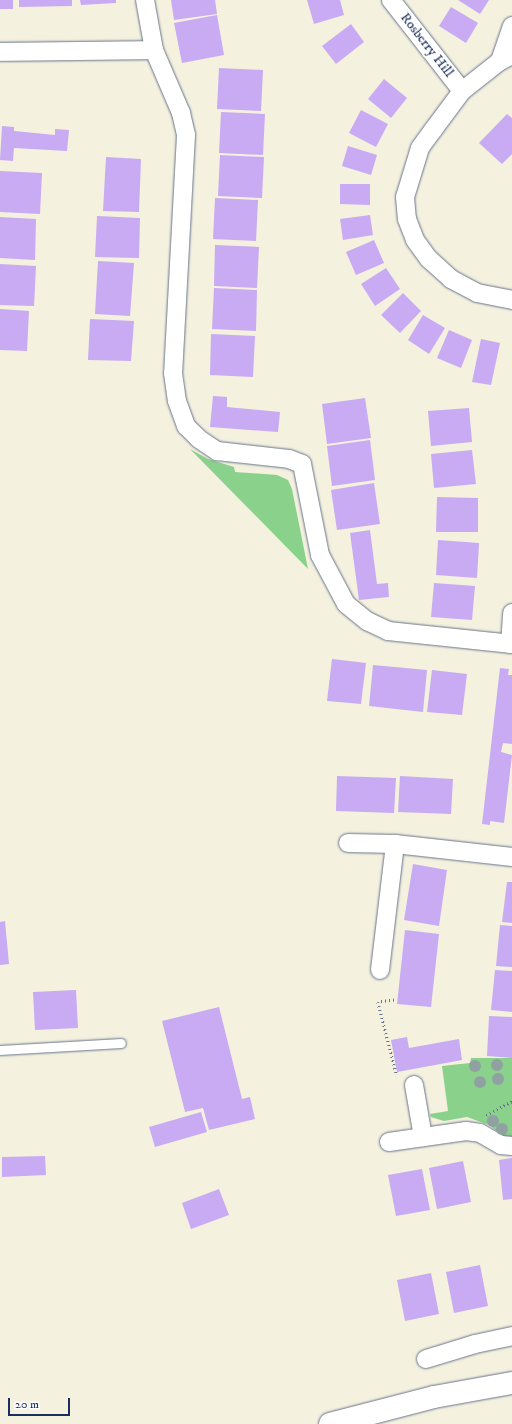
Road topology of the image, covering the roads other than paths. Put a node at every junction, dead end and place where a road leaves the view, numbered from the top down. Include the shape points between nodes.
1 (145, 0) edge
2 (391, 0) edge
3 (512, 26) edge
4 (154, 50) junction
5 (0, 52) edge
6 (506, 58) edge
7 (462, 91) junction
8 (512, 300) edge
9 (512, 613) edge
10 (511, 644) edge
11 (348, 843) dead end
12 (395, 844) junction
13 (512, 857) edge
14 (380, 970) dead end
15 (121, 1043) dead end
16 (0, 1050) edge
17 (407, 1083) road end
18 (423, 1137) junction
19 (389, 1142) dead end
20 (512, 1146) edge
21 (512, 1336) edge
22 (426, 1359) dead end
23 (512, 1383) edge
24 (330, 1424) edge

1 - 4 street
2 - 7 street, Rosberry Hill
3 - 6 street, Rosberry Hill
4 - 5 street
4 - 10 street via 181,113 186,135 173,373 177,401 186,426 217,451 289,459 302,464 320,555 346,604 367,621 388,631
6 - 7 street, Rosberry Hill
7 - 8 street, Rosberry Hill via 420,148 405,197 407,219 415,240 429,259 451,279 477,293
9 - 10 street
11 - 12 street
12 - 13 street
12 - 14 street
15 - 16 lane
17 - 18 street
18 - 19 street
18 - 20 street via 474,1131 501,1145
21 - 22 street
23 - 24 main road via 434,1397

